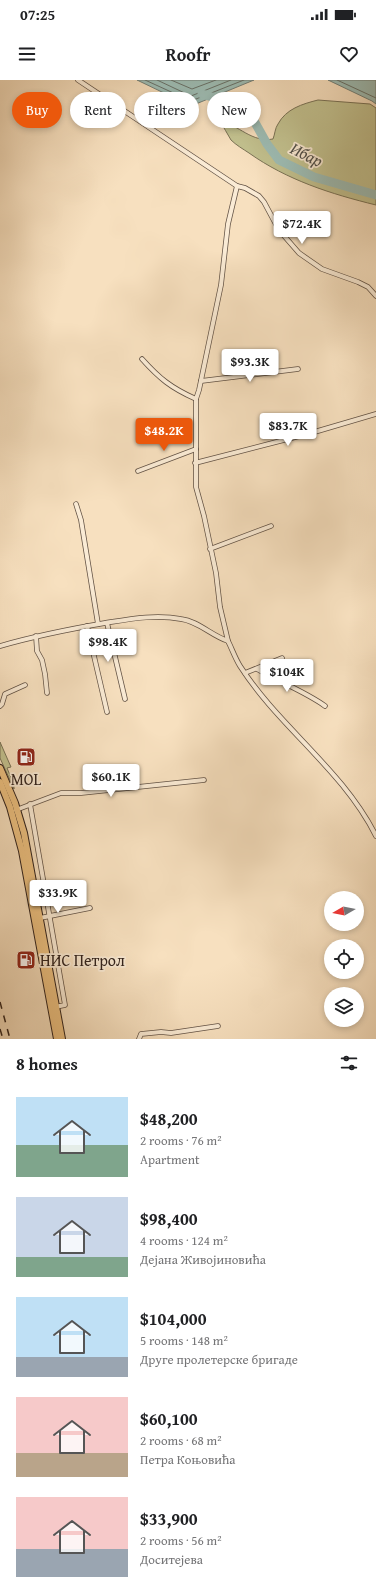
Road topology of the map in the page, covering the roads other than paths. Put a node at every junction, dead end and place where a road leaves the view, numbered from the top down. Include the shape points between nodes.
1 (78, 80) edge
2 (237, 186) junction
3 (376, 296) edge
4 (142, 359) dead end
5 (298, 369) dead end
6 (201, 381) junction
7 (196, 399) junction
8 (376, 414) edge
9 (196, 449) junction
10 (195, 463) junction
11 (138, 471) dead end
12 (76, 504) dead end
13 (271, 526) dead end
14 (210, 549) junction
15 (107, 623) junction
16 (98, 624) junction
17 (87, 626) junction
18 (36, 636) junction
19 (228, 641) junction
20 (0, 646) edge
21 (282, 658) dead end
22 (257, 668) junction
23 (245, 673) junction
24 (25, 685) dead end
25 (47, 693) dead end
26 (125, 699) dead end
27 (0, 706) edge
28 (325, 706) dead end
29 (107, 712) dead end
30 (0, 768) edge
31 (204, 780) dead end
32 (0, 782) edge
33 (30, 804) junction
34 (14, 810) junction
35 (376, 836) edge
36 (90, 908) dead end
37 (50, 916) junction
38 (40, 918) junction
39 (54, 1007) junction
40 (218, 1026) dead end
41 (57, 1039) edge
42 (62, 1039) edge
43 (139, 1039) edge

1 - 2 street
2 - 3 street via 259,196 279,230 299,253 322,269 368,287
2 - 6 street via 228,224 221,286
4 - 7 street via 171,387
5 - 6 street
6 - 7 street
7 - 9 street
8 - 10 street
9 - 10 street
9 - 11 street
10 - 14 street via 196,487
12 - 16 street via 81,520
13 - 14 street
14 - 19 street
15 - 16 street
15 - 19 street via 159,617 183,619
15 - 26 street
16 - 17 street
17 - 18 street
17 - 29 street
18 - 20 street
18 - 25 street
19 - 23 street
21 - 22 street
22 - 23 street
22 - 28 street
23 - 35 street via 289,729 348,792
24 - 27 street via 5,694
30 - 34 main road
31 - 33 street via 81,793 63,792
32 - 34 main road
33 - 34 street
33 - 37 street
34 - 38 main road via 26,845
34 - 39 main road
36 - 37 street
37 - 38 street
37 - 39 street via 65,1005
38 - 39 main road
39 - 41 main road
39 - 42 main road
40 - 43 street via 171,1033 141,1034

